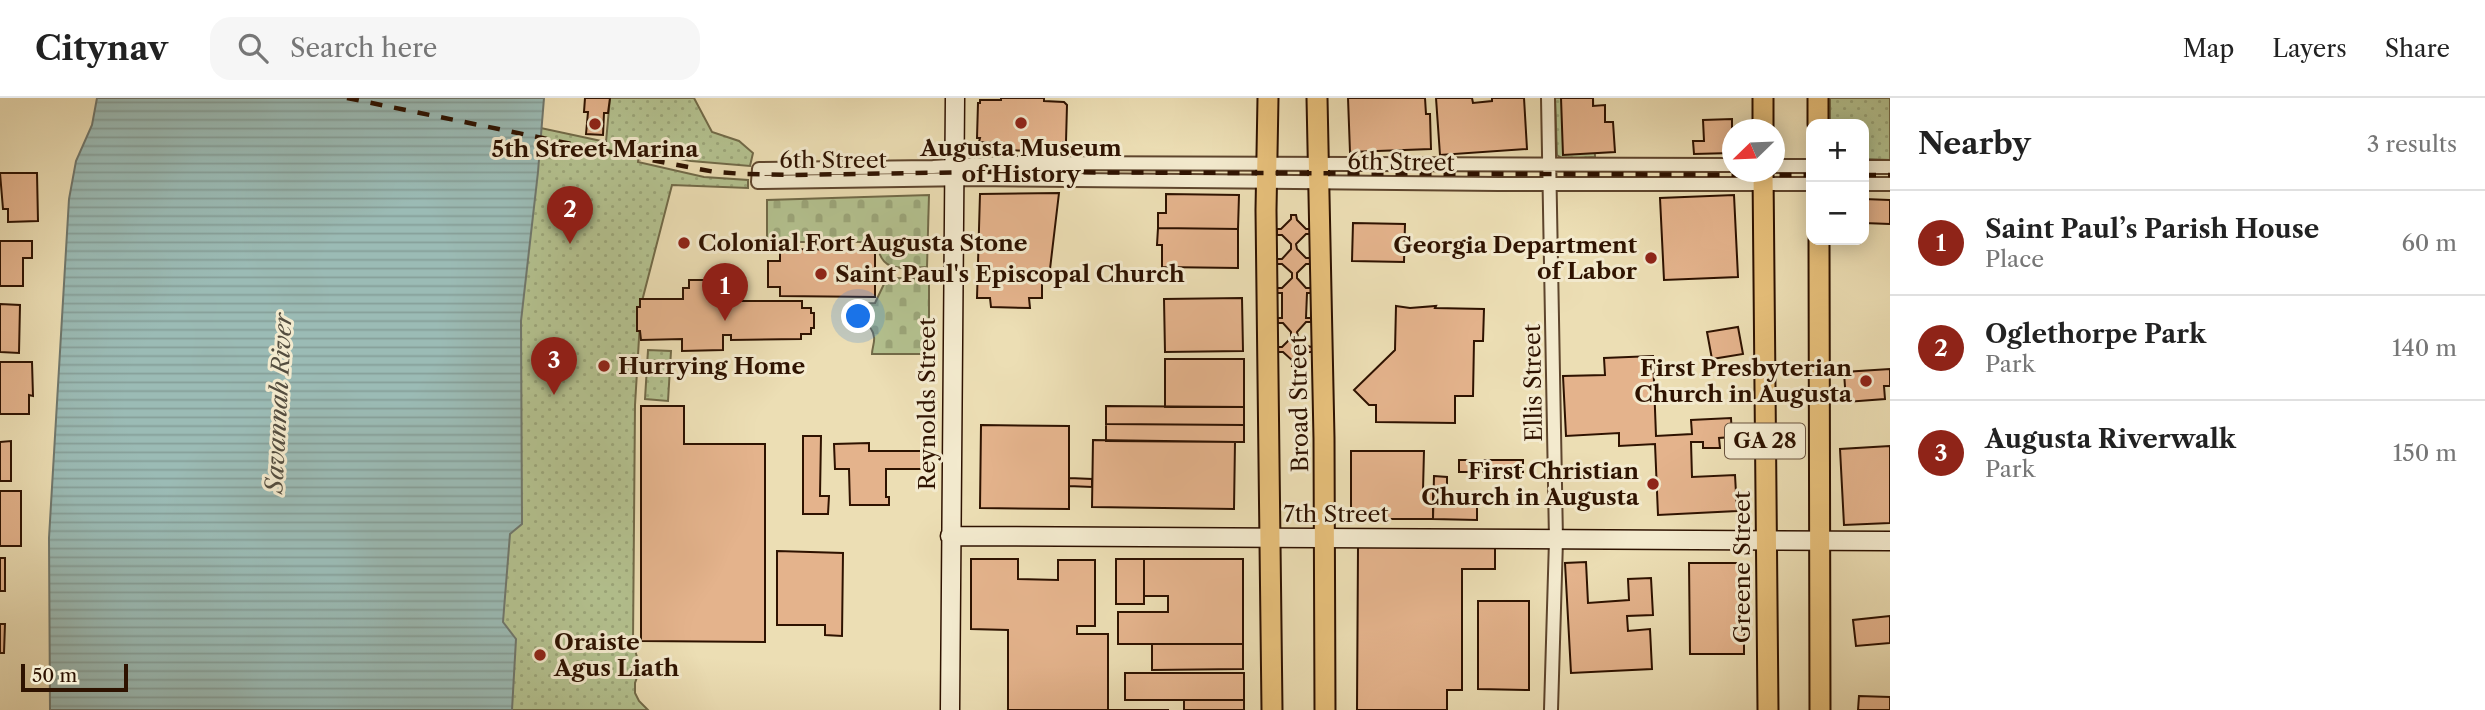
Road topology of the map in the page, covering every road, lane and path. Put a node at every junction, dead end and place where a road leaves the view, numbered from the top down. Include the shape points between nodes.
1 (954, 98) edge
2 (1268, 98) edge
3 (1317, 98) edge
4 (1548, 98) edge
5 (1763, 98) edge
6 (1818, 98) edge
7 (1763, 119) edge
8 (1818, 119) edge
9 (1722, 165) edge
10 (1551, 166) junction
11 (1785, 166) edge
12 (1806, 166) edge
13 (1869, 167) edge
14 (1890, 167) edge
15 (953, 173) junction
16 (1267, 173) junction
17 (1319, 173) junction
18 (759, 175) dead end
19 (1722, 179) edge
20 (1785, 181) edge
21 (1764, 182) edge
22 (1806, 183) edge
23 (1551, 184) junction
24 (1869, 184) edge
25 (1890, 184) edge
26 (1819, 245) edge
27 (950, 536) junction
28 (1270, 538) junction
29 (1324, 538) junction
30 (1556, 540) junction
31 (1766, 541) junction
32 (1819, 541) junction
33 (1890, 541) edge
34 (950, 710) edge
35 (1272, 710) edge
36 (1325, 710) edge
37 (1551, 710) edge
38 (1768, 710) edge
39 (1820, 710) edge

1 - 15 main road, Reynolds Street
2 - 16 main road, Broad Street
3 - 17 main road, Broad Street
4 - 10 street, Ellis Street
5 - 7 main road
6 - 8 main road
9 - 10 street, 6th Street
10 - 17 street, 6th Street
10 - 23 street, Ellis Street
11 - 12 street
13 - 14 street
15 - 16 street, 6th Street via 1000,163
15 - 18 street, 6th Street
15 - 27 main road, Reynolds Street
16 - 17 street, 6th Street
16 - 28 main road, Broad Street
17 - 23 street, 6th Street
17 - 29 main road, Broad Street
19 - 23 street, 6th Street
20 - 22 street, 6th Street
21 - 31 main road, Greene Street / GA 28
23 - 30 street, Ellis Street
24 - 25 street
26 - 32 main road, GA 28
27 - 28 main road, 7th Street
27 - 34 main road, Reynolds Street
28 - 29 main road, 7th Street
28 - 35 main road, Broad Street
29 - 30 main road, 7th Street
29 - 36 main road, Broad Street
30 - 31 main road, 7th Street
30 - 37 street, Ellis Street
31 - 32 main road, 7th Street
31 - 38 main road, Greene Street / GA 28
32 - 33 main road, 7th Street
32 - 39 main road, GA 28

